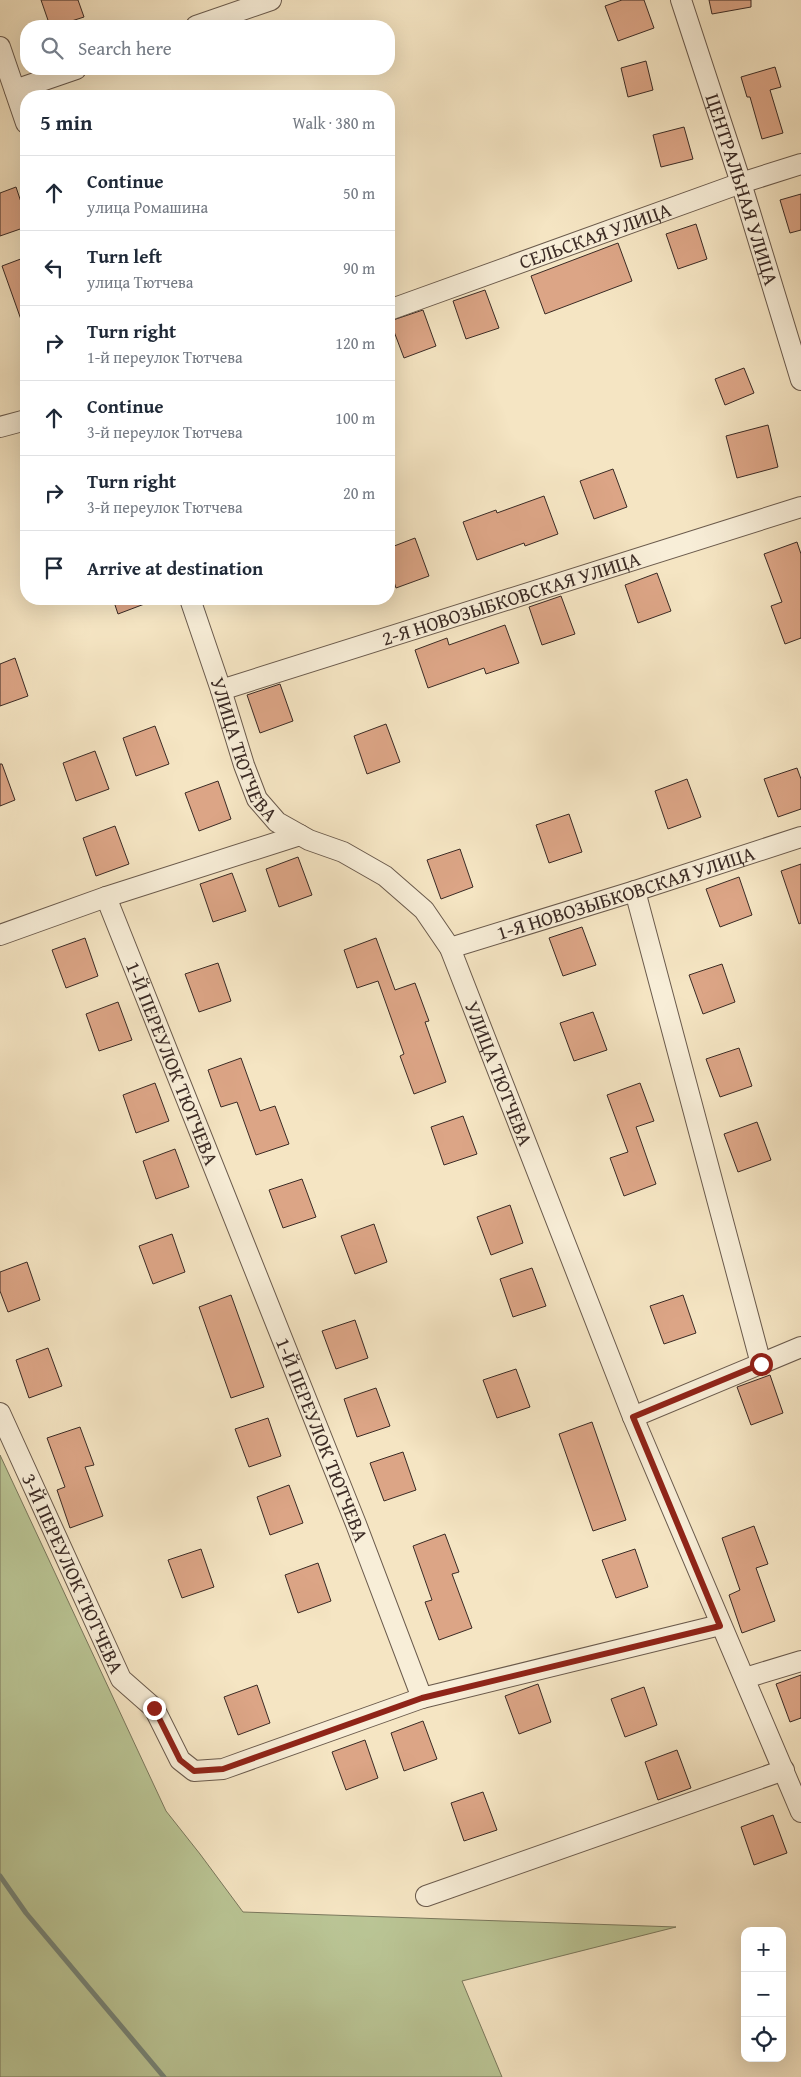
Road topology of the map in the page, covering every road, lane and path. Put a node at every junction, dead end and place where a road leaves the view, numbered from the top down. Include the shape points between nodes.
1 (271, 0) edge
2 (681, 0) edge
3 (213, 20) edge
4 (0, 47) edge
5 (47, 75) edge
6 (9, 83) edge
7 (20, 109) edge
8 (801, 164) edge
9 (740, 183) junction
10 (395, 308) edge
11 (801, 380) edge
12 (20, 422) edge
13 (0, 427) edge
14 (801, 507) edge
15 (192, 605) edge
16 (221, 690) junction
17 (300, 835) junction
18 (801, 837) edge
19 (635, 891) junction
20 (106, 897) junction
21 (0, 935) edge
22 (450, 948) junction
23 (801, 1347) edge
24 (761, 1364) junction
25 (0, 1413) edge
26 (633, 1417) junction
27 (720, 1626) junction
28 (801, 1661) edge
29 (745, 1678) junction
30 (422, 1698) junction
31 (784, 1770) junction
32 (801, 1812) edge
33 (426, 1896) dead end

1 - 3 street
2 - 9 street, ЦЕНТРАЛЬНАЯ УЛИЦА
4 - 6 street
5 - 6 street
6 - 7 street
8 - 9 street, СЕЛЬСКАЯ УЛИЦА
9 - 10 street, СЕЛЬСКАЯ УЛИЦА
9 - 11 street, ЦЕНТРАЛЬНАЯ УЛИЦА
12 - 13 street
14 - 16 street, 2-Я НОВОЗЫБКОВСКАЯ УЛИЦА
15 - 16 street, УЛИЦА ТЮТЧЕВА
16 - 17 street, УЛИЦА ТЮТЧЕВА via 257,798 277,822
17 - 20 street
17 - 22 street, УЛИЦА ТЮТЧЕВА via 343,852 385,876 424,910
18 - 19 street, 1-Я НОВОЗЫБКОВСКАЯ УЛИЦА
19 - 22 street, 1-Я НОВОЗЫБКОВСКАЯ УЛИЦА
19 - 24 street
20 - 21 street
20 - 30 street, 1-Й ПЕРЕУЛОК ТЮТЧЕВА
22 - 26 street, УЛИЦА ТЮТЧЕВА
23 - 24 street
24 - 26 street
25 - 30 street, 3-Й ПЕРЕУЛОК ТЮТЧЕВА via 121,1679 154,1708 180,1760 194,1771 223,1769
26 - 27 street, УЛИЦА ТЮТЧЕВА
27 - 29 street, УЛИЦА ТЮТЧЕВА
27 - 30 street
28 - 29 street
29 - 31 street, УЛИЦА ТЮТЧЕВА
31 - 32 street, УЛИЦА ТЮТЧЕВА
31 - 33 street

